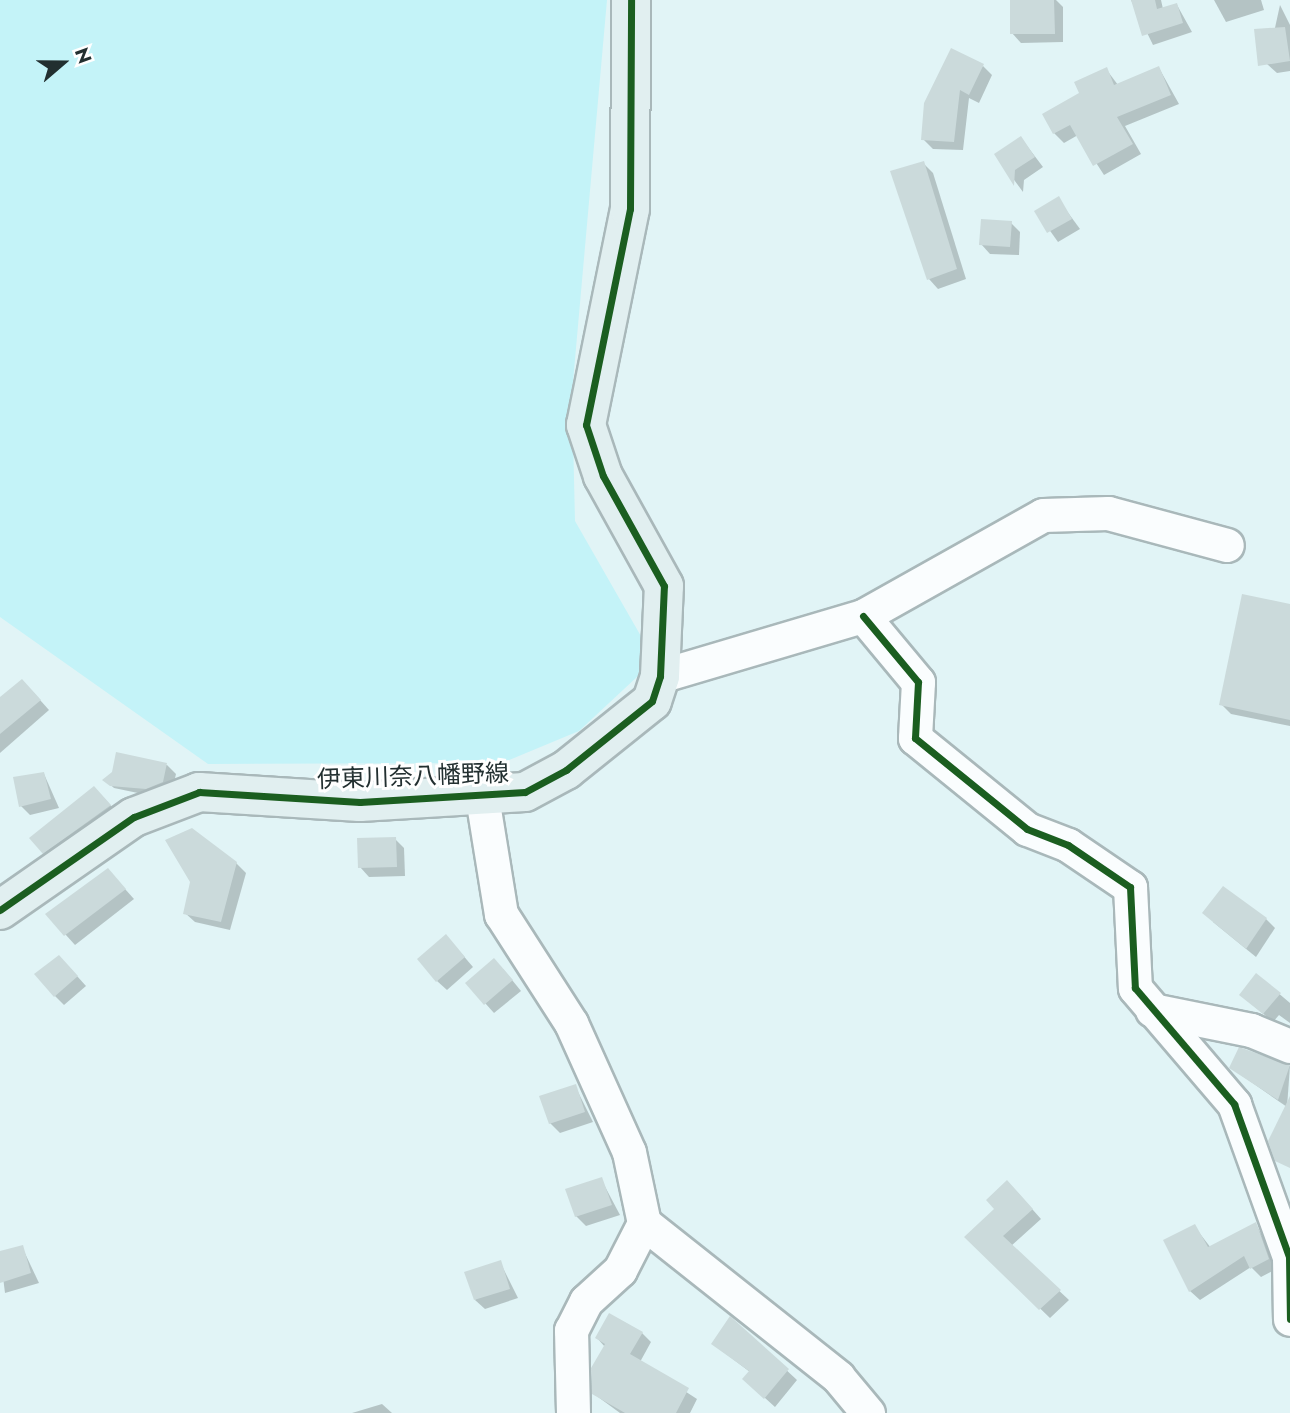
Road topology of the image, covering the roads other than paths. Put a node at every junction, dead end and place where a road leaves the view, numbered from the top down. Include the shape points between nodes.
1 (631, 0) edge
2 (1227, 545) dead end
3 (863, 616) junction
4 (660, 676) junction
5 (481, 797) junction
6 (0, 911) edge
7 (1152, 1010) junction
8 (1290, 1046) edge
9 (644, 1223) junction
10 (1290, 1319) edge
11 (573, 1413) edge
12 (868, 1413) edge

1 - 4 main road, 伊東川奈八幡野線 via 630,209 586,425 603,476 664,586
2 - 3 street via 1108,513 1043,515
3 - 4 street
3 - 7 street via 918,682 915,738 1027,829 1068,845 1130,887 1135,989
4 - 5 main road, 伊東川奈八幡野線 via 652,701 566,770 525,792
5 - 6 main road, 伊東川奈八幡野線 via 360,802 199,792 134,817
5 - 9 street via 501,914 571,1023 629,1152
7 - 8 street via 1251,1030
7 - 10 street via 1234,1104 1289,1257
9 - 11 street via 620,1270 586,1301 571,1330
9 - 12 street via 838,1377

